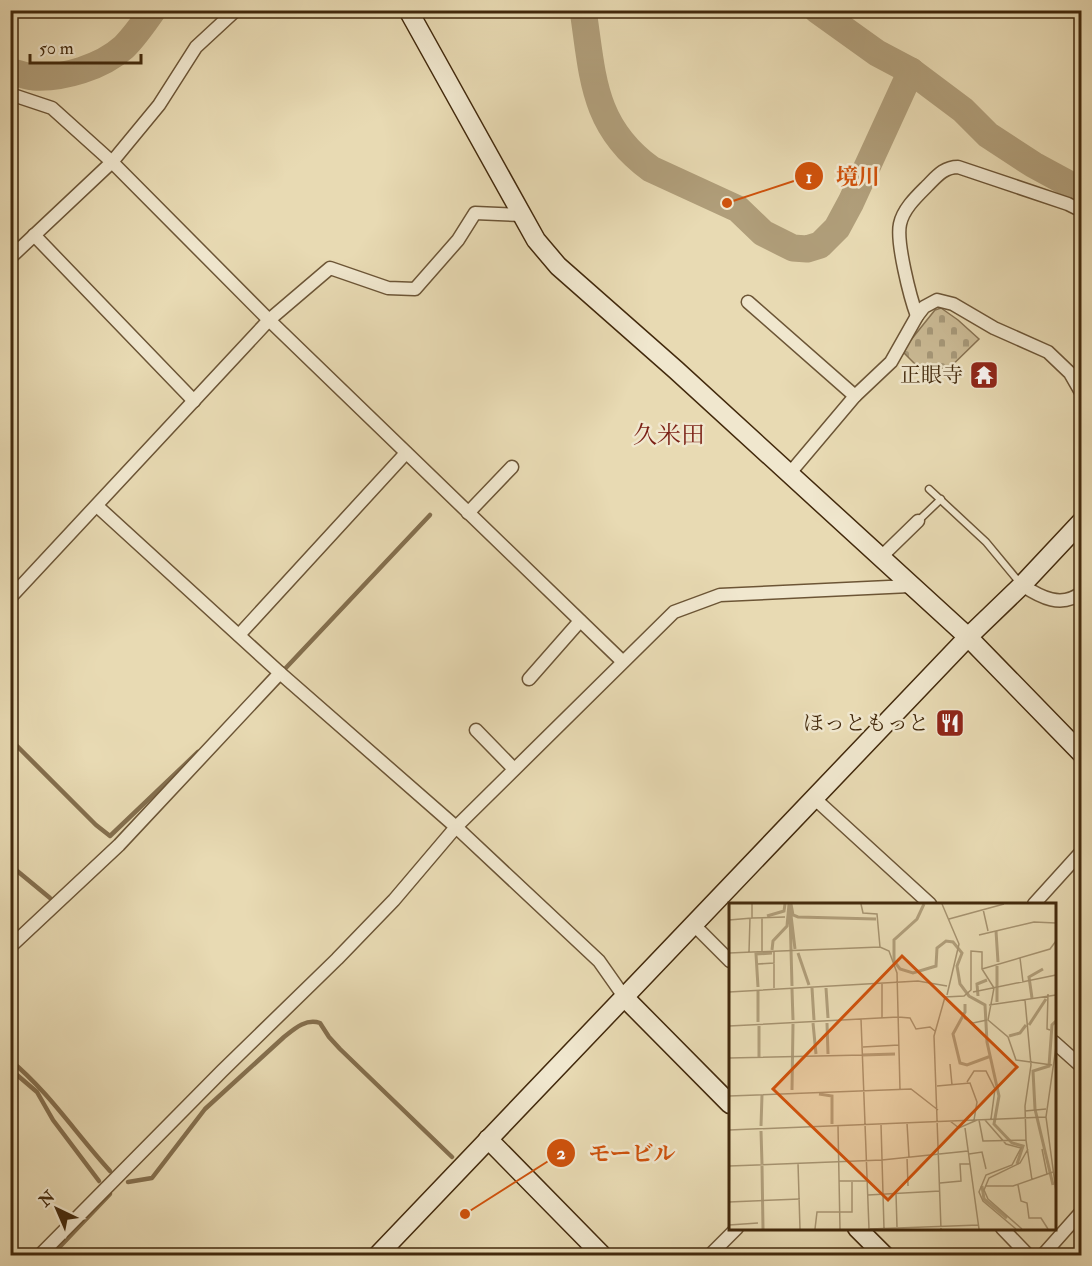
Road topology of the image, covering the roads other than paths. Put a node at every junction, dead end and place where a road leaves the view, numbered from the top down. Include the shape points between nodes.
1 (236, 10) edge
2 (408, 10) edge
3 (10, 94) edge
4 (112, 162) junction
5 (1082, 211) edge
6 (522, 215) junction
7 (34, 235) junction
8 (10, 258) edge
9 (748, 302) dead end
10 (917, 316) junction
11 (269, 320) junction
12 (1082, 394) edge
13 (855, 396) junction
14 (194, 401) junction
15 (406, 453) junction
16 (512, 467) dead end
17 (790, 473) junction
18 (929, 489) dead end
19 (940, 499) junction
20 (97, 506) junction
21 (468, 513) junction
22 (918, 521) joint
23 (1082, 521) edge
24 (880, 558) junction
25 (1022, 585) junction
26 (910, 586) junction
27 (1082, 592) edge
28 (10, 598) edge
29 (580, 621) junction
30 (239, 635) junction
31 (968, 637) junction
32 (622, 661) junction
33 (280, 673) junction
34 (529, 679) dead end
35 (476, 730) dead end
36 (1082, 754) edge
37 (514, 769) junction
38 (814, 798) junction
39 (456, 827) junction
40 (1082, 851) edge
41 (929, 903) edge
42 (1035, 903) edge
43 (693, 924) junction
44 (10, 947) edge
45 (729, 960) edge
46 (625, 998) junction
47 (1056, 1044) edge
48 (1082, 1067) edge
49 (729, 1103) edge
50 (488, 1139) junction
51 (1082, 1211) edge
52 (735, 1230) edge
53 (859, 1230) edge
54 (1004, 1230) edge
55 (39, 1256) edge
56 (377, 1256) edge
57 (603, 1256) edge
58 (709, 1256) edge
59 (885, 1256) edge
60 (1029, 1256) edge
61 (1042, 1256) edge

1 - 4 street via 196,47 159,105
2 - 6 street
3 - 4 street via 52,108
4 - 7 street
4 - 11 street
5 - 10 street via 958,166 939,173 907,209 900,224
6 - 11 street via 475,213 458,240 415,289 388,288 330,268
6 - 17 street via 558,266
7 - 8 street
7 - 14 street
9 - 13 street
10 - 12 street via 937,300 952,304 1048,352 1070,374
10 - 13 street via 891,362
11 - 14 street
11 - 15 street
13 - 17 street
14 - 20 street
15 - 21 street
15 - 30 street
16 - 21 street
17 - 24 street
18 - 19 lane
19 - 22 lane
19 - 25 lane via 986,542
20 - 28 street
20 - 30 street
21 - 29 street
22 - 24 street
23 - 25 street
24 - 26 street
25 - 27 street via 1038,596 1060,601
25 - 31 street
26 - 31 street
26 - 32 street via 720,595 674,612
29 - 32 street
29 - 34 street
30 - 33 street
31 - 36 street
31 - 38 street
32 - 37 street
33 - 39 street
33 - 44 street via 119,845
35 - 37 street
37 - 39 street
38 - 41 street
38 - 43 street
39 - 46 street via 598,961
39 - 55 street via 337,959
40 - 42 street
43 - 45 street
43 - 46 street
46 - 49 street
46 - 50 street
47 - 48 street
50 - 56 street
50 - 57 street
51 - 61 street
52 - 58 street
53 - 59 street
54 - 60 street

